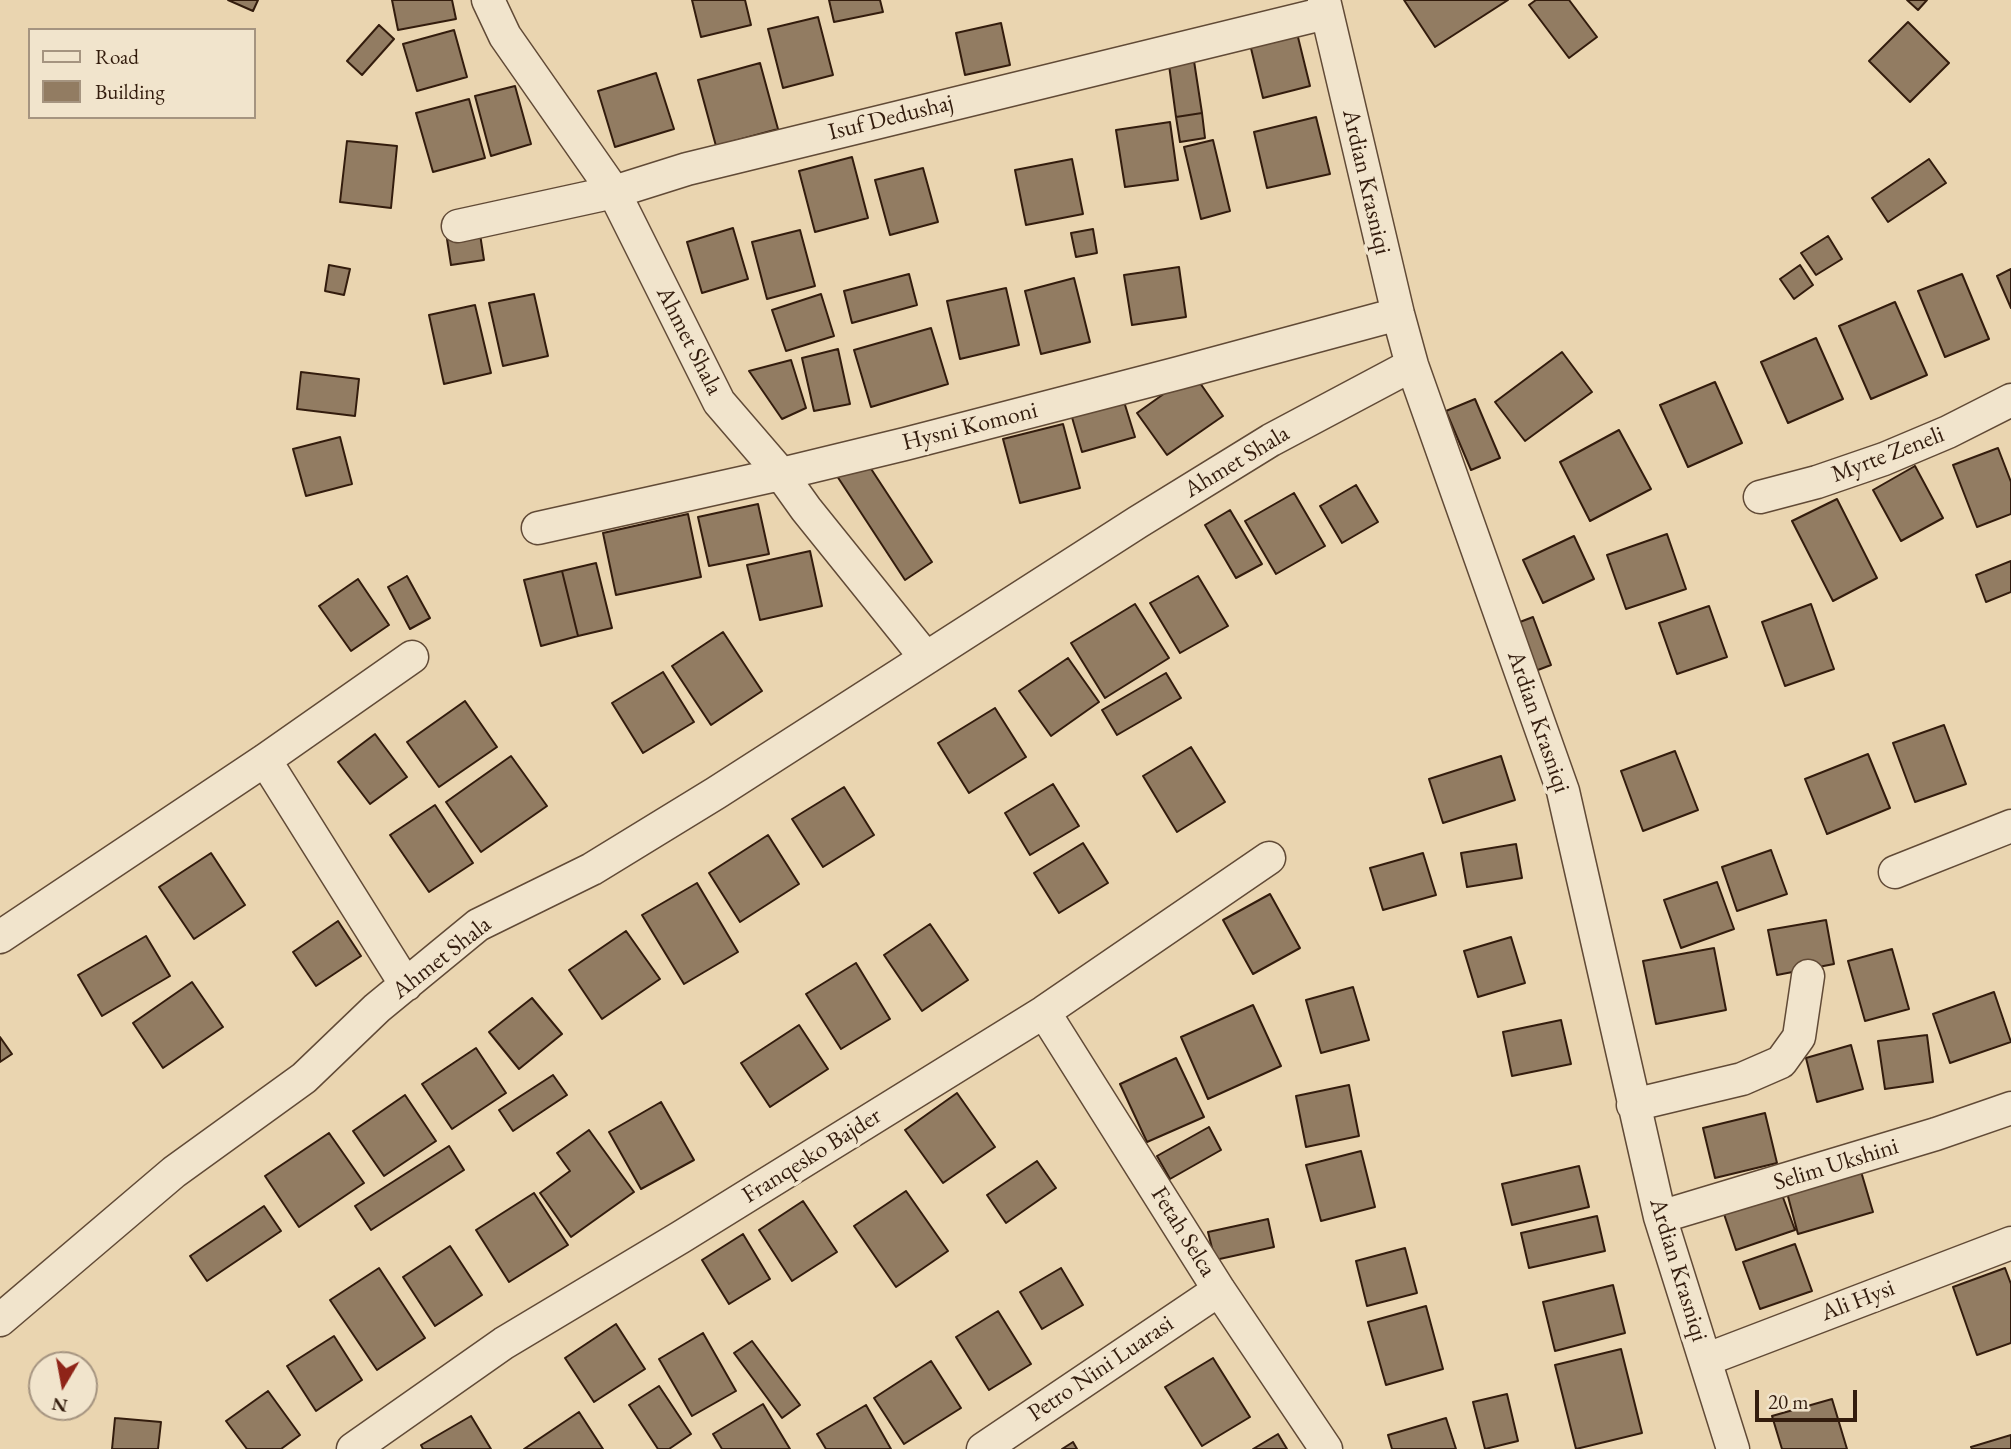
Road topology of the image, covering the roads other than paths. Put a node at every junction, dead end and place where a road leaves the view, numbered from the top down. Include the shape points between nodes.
1 (488, 0) edge
2 (1325, 7) edge
3 (614, 192) junction
4 (458, 226) dead end
5 (1398, 314) junction
6 (1412, 365) junction
7 (2011, 400) edge
8 (781, 474) junction
9 (1760, 497) dead end
10 (538, 528) dead end
11 (412, 657) dead end
12 (926, 658) junction
13 (265, 760) junction
14 (2011, 825) edge
15 (1269, 858) dead end
16 (1895, 872) dead end
17 (0, 937) edge
18 (1808, 976) dead end
19 (406, 985) junction
20 (1044, 1012) junction
21 (1633, 1105) junction
22 (2011, 1108) edge
23 (1660, 1217) junction
24 (2011, 1243) edge
25 (1219, 1290) junction
26 (0, 1320) edge
27 (1705, 1360) junction
28 (1727, 1448) edge
29 (353, 1449) edge
30 (983, 1449) edge
31 (1326, 1449) edge

1 - 3 street, Ahmet Shala via 505,36
2 - 3 street, Isuf Dedushaj via 687,169
2 - 5 street, Ardian Krasniqi
3 - 4 street, Isuf Dedushaj
3 - 8 street, Ahmet Shala via 719,402
5 - 6 street, Ardian Krasniqi
5 - 8 street, Hysni Komoni
6 - 12 street, Ahmet Shala via 1271,440
6 - 21 street, Ardian Krasniqi via 1563,791
7 - 9 street, Myrte Zeneli via 1884,459
8 - 10 street, Hysni Komoni
8 - 12 street, Ahmet Shala
11 - 13 street
12 - 19 street, Ahmet Shala via 592,869 478,925
13 - 17 street
13 - 19 street
14 - 16 street
15 - 20 street, Franqesko Bajder
18 - 21 street via 1799,1037 1781,1062 1742,1079
19 - 26 street, Ahmet Shala via 304,1077 174,1172
20 - 25 street, Fetah Selca
20 - 29 street, Franqesko Bajder via 504,1343
21 - 23 street, Ardian Krasniqi
22 - 23 street, Selim Ukshini
23 - 27 street, Ardian Krasniqi
24 - 27 street, Ali Hysi
25 - 30 street, Petro Nini Luarasi
25 - 31 street, Fetah Selca
27 - 28 street, Ardian Krasniqi

